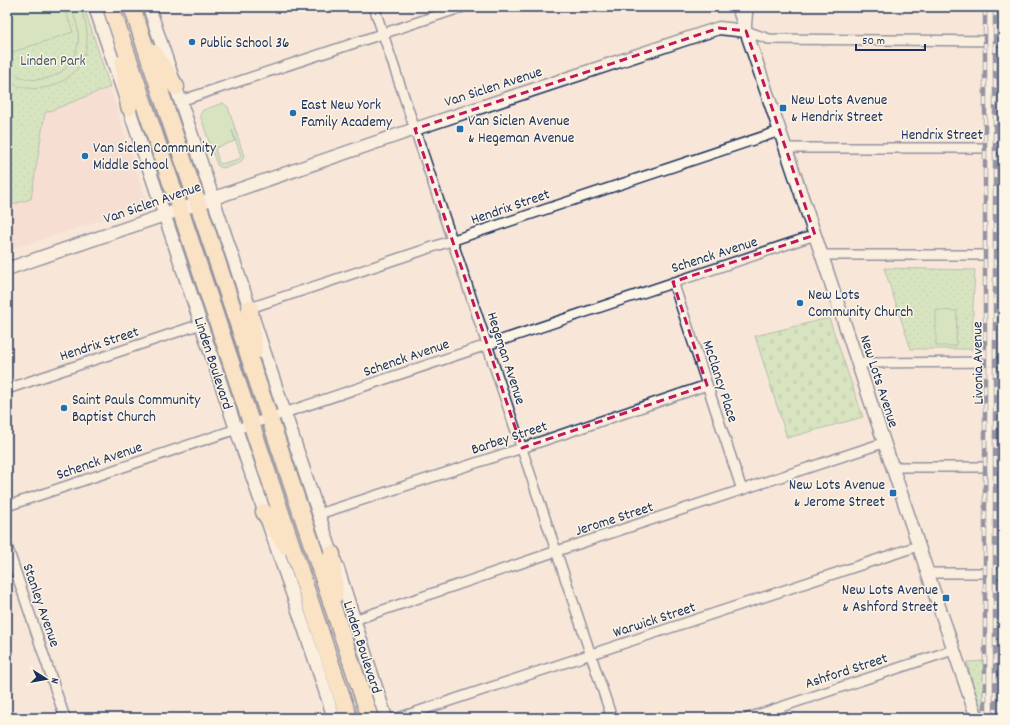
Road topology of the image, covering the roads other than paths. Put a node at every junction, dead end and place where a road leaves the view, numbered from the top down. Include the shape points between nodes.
1 (95, 7) edge
2 (111, 7) edge
3 (132, 7) edge
4 (149, 7) edge
5 (374, 7) edge
6 (462, 7) edge
7 (738, 7) edge
8 (748, 7) edge
9 (990, 7) edge
10 (118, 26) junction
11 (139, 28) junction
12 (746, 31) junction
13 (383, 33) junction
14 (990, 40) junction
15 (1003, 40) edge
16 (178, 94) junction
17 (129, 107) junction
18 (415, 129) junction
19 (780, 131) junction
20 (786, 148) junction
21 (989, 148) junction
22 (1003, 148) edge
23 (205, 201) junction
24 (180, 209) junction
25 (164, 215) junction
26 (815, 234) junction
27 (453, 240) junction
28 (822, 255) junction
29 (989, 255) junction
30 (1003, 255) edge
31 (7, 269) edge
32 (674, 282) junction
33 (250, 308) junction
34 (201, 324) junction
35 (488, 344) junction
36 (991, 362) junction
37 (1003, 362) edge
38 (857, 363) junction
39 (258, 383) junction
40 (707, 385) junction
41 (7, 389) edge
42 (285, 413) junction
43 (269, 418) junction
44 (251, 424) junction
45 (236, 429) junction
46 (883, 443) junction
47 (522, 448) junction
48 (892, 467) junction
49 (992, 467) junction
50 (1003, 467) edge
51 (742, 490) junction
52 (7, 506) edge
53 (264, 512) junction
54 (319, 514) junction
55 (7, 546) edge
56 (918, 546) junction
57 (557, 551) junction
58 (332, 554) junction
59 (299, 567) junction
60 (927, 573) junction
61 (991, 573) junction
62 (1003, 573) edge
63 (336, 619) junction
64 (354, 620) junction
65 (953, 650) junction
66 (591, 655) junction
67 (990, 670) junction
68 (1003, 670) edge
69 (335, 676) junction
70 (370, 717) edge
71 (65, 718) edge
72 (334, 718) edge
73 (340, 718) edge
74 (349, 718) edge
75 (386, 718) edge
76 (398, 718) edge
77 (612, 718) edge
78 (748, 718) edge
79 (977, 718) edge
80 (990, 718) edge

1 - 17 street, Linden Boulevard
2 - 10 highway, Linden Boulevard
3 - 11 highway, Linden Boulevard
4 - 16 street, Linden Boulevard
5 - 13 street, Hegeman Avenue
6 - 13 street
7 - 12 street, New Lots Avenue
8 - 12 street
9 - 14 street, Livonia Avenue
10 - 17 highway
10 - 24 highway, Linden Boulevard
11 - 16 highway
11 - 23 highway, Linden Boulevard
12 - 14 street, Van Siclen Avenue via 769,39
12 - 18 street, Van Siclen Avenue via 719,28
12 - 19 street, New Lots Avenue
13 - 16 street
13 - 18 street, Hegeman Avenue
14 - 15 street, Van Siclen Avenue
14 - 21 street, Livonia Avenue
16 - 23 street, Linden Boulevard
17 - 25 street, Linden Boulevard
18 - 23 street, Van Siclen Avenue
18 - 27 street, Hegeman Avenue
19 - 20 street, New Lots Avenue
19 - 27 street, Hendrix Street
20 - 21 street, Hendrix Street
20 - 26 street, New Lots Avenue
21 - 22 street, Hendrix Street
21 - 29 street, Livonia Avenue
23 - 24 street, Van Siclen Avenue
23 - 33 street, Linden Boulevard
23 - 39 highway, Linden Boulevard
24 - 25 street, Van Siclen Avenue
24 - 44 highway, Linden Boulevard
25 - 31 street, Van Siclen Avenue
25 - 34 street, Linden Boulevard
26 - 28 street, New Lots Avenue
26 - 32 street, Schenck Avenue
27 - 33 street, Hendrix Street
27 - 35 street, Hegeman Avenue
28 - 29 street
28 - 38 street, New Lots Avenue
29 - 30 street
29 - 36 street, Livonia Avenue
32 - 35 street, Schenck Avenue
32 - 40 street, McClancy Place
33 - 39 highway
33 - 42 street, Linden Boulevard
34 - 41 street, Hendrix Street
34 - 45 street, Linden Boulevard
35 - 42 street, Schenck Avenue
35 - 47 street, Hegeman Avenue
36 - 37 street
36 - 38 street
36 - 49 street, Livonia Avenue
38 - 46 street, New Lots Avenue
39 - 43 highway, Linden Boulevard
40 - 47 street, Barbey Street
40 - 51 street, McClancy Place
42 - 43 street, Schenck Avenue
42 - 54 street, Linden Boulevard
43 - 44 street, Schenck Avenue
43 - 63 highway, Linden Boulevard
44 - 45 street, Schenck Avenue
44 - 59 highway, Linden Boulevard
45 - 52 street, Schenck Avenue
45 - 53 street, Linden Boulevard
46 - 48 street, New Lots Avenue
46 - 51 street, Jerome Street
47 - 54 street, Barbey Street
47 - 57 street, Hegeman Avenue
48 - 49 street
48 - 56 street, New Lots Avenue
49 - 50 street
49 - 61 street, Livonia Avenue
51 - 57 street, Jerome Street
53 - 59 highway
53 - 72 street, Linden Boulevard
54 - 58 street, Linden Boulevard
55 - 71 street, Stanley Avenue
56 - 60 street, New Lots Avenue
56 - 66 street, Warwick Street
57 - 64 street, Jerome Street
57 - 66 street, Hegeman Avenue
58 - 63 highway
58 - 64 street, Linden Boulevard
59 - 69 highway, Linden Boulevard
60 - 61 street
60 - 65 street, New Lots Avenue
61 - 62 street
61 - 67 street, Livonia Avenue
63 - 70 highway, Linden Boulevard
64 - 75 street, Linden Boulevard
65 - 78 street, Ashford Street
65 - 79 street, New Lots Avenue
66 - 76 street, Warwick Street
66 - 77 street, Hegeman Avenue
67 - 68 street
67 - 80 street, Livonia Avenue
69 - 73 highway
69 - 74 highway, Linden Boulevard

